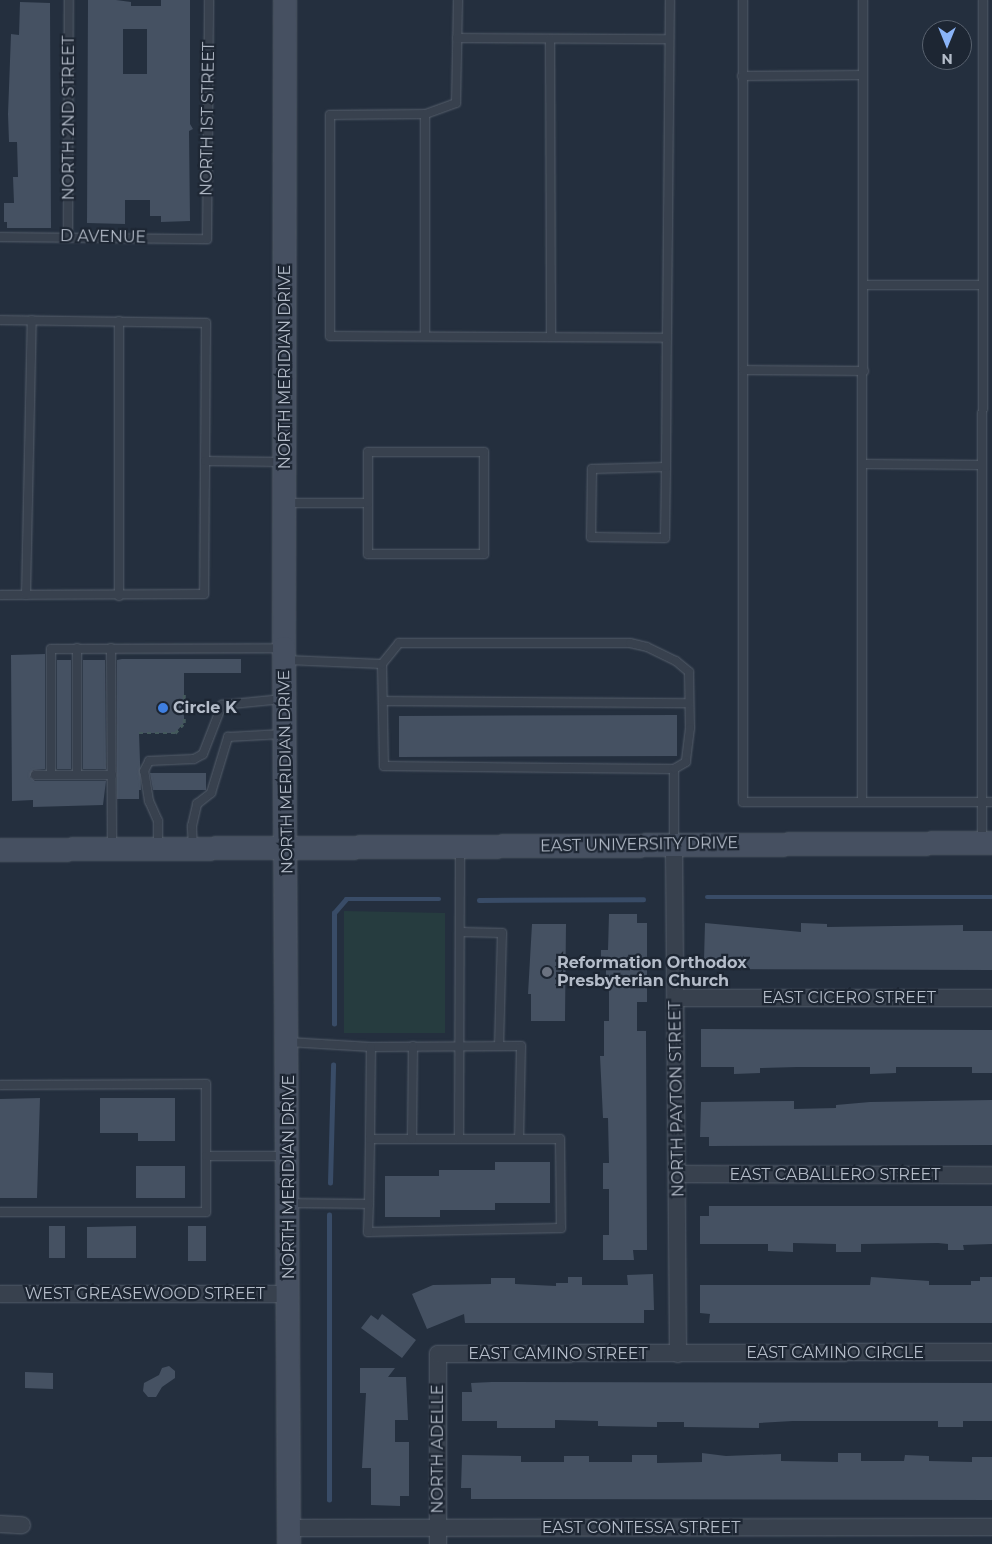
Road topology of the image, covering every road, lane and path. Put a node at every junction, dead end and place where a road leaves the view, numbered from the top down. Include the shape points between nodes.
1 (70, 0) edge
2 (209, 0) edge
3 (285, 0) edge
4 (458, 0) edge
5 (670, 0) edge
6 (743, 0) edge
7 (863, 0) edge
8 (983, 0) edge
9 (457, 38) junction
10 (550, 39) junction
11 (669, 40) junction
12 (862, 75) junction
13 (742, 76) junction
14 (425, 114) junction
15 (68, 237) junction
16 (0, 238) edge
17 (207, 239) joint
18 (864, 285) junction
19 (982, 285) junction
20 (0, 320) edge
21 (32, 320) junction
22 (119, 321) junction
23 (425, 336) junction
24 (551, 337) junction
25 (667, 338) junction
26 (743, 370) junction
27 (864, 371) junction
28 (982, 372) junction
29 (992, 372) edge
30 (205, 461) junction
31 (284, 462) junction
32 (863, 464) junction
33 (982, 465) junction
34 (666, 467) junction
35 (284, 503) junction
36 (368, 503) junction
37 (0, 595) edge
38 (26, 595) junction
39 (119, 596) junction
40 (77, 648) junction
41 (112, 648) junction
42 (284, 654) junction
43 (382, 664) junction
44 (184, 691) dead end
45 (285, 699) junction
46 (382, 701) junction
47 (689, 703) junction
48 (139, 733) dead end
49 (285, 734) junction
50 (674, 769) junction
51 (112, 774) junction
52 (35, 775) dead end
53 (51, 775) junction
54 (78, 775) junction
55 (862, 802) junction
56 (983, 802) junction
57 (992, 802) edge
58 (987, 843) edge
59 (674, 845) junction
60 (460, 847) junction
61 (286, 848) junction
62 (0, 850) edge
63 (112, 850) junction
64 (159, 850) junction
65 (193, 850) junction
66 (460, 932) junction
67 (676, 998) junction
68 (992, 998) edge
69 (288, 1042) junction
70 (413, 1046) junction
71 (461, 1046) junction
72 (499, 1046) junction
73 (371, 1047) junction
74 (0, 1084) edge
75 (519, 1138) junction
76 (370, 1139) junction
77 (412, 1139) junction
78 (459, 1139) junction
79 (206, 1156) junction
80 (288, 1156) junction
81 (678, 1174) junction
82 (992, 1175) edge
83 (289, 1203) junction
84 (369, 1204) junction
85 (0, 1212) edge
86 (0, 1294) edge
87 (290, 1294) junction
88 (992, 1352) edge
89 (438, 1354) joint
90 (678, 1354) junction
91 (0, 1524) edge
92 (22, 1525) dead end
93 (992, 1528) edge
94 (289, 1536) edge
95 (438, 1536) edge

1 - 15 lane, NORTH 2ND STREET
2 - 17 lane, NORTH 1ST STREET
3 - 31 street, NORTH MERIDIAN DRIVE
4 - 9 lane
5 - 11 lane
6 - 13 lane
7 - 12 lane
8 - 19 lane
9 - 10 lane
9 - 14 lane via 456,103
10 - 11 lane
10 - 24 lane
11 - 25 lane
12 - 13 lane
12 - 18 lane
13 - 26 lane
14 - 23 lane
14 - 23 lane via 330,115 330,336
15 - 16 lane, D AVENUE
15 - 17 lane, D AVENUE
18 - 19 lane
18 - 27 lane
19 - 28 lane
20 - 21 lane
21 - 22 lane
21 - 38 lane
22 - 30 lane via 206,323
22 - 39 lane
23 - 24 lane
24 - 25 lane
25 - 34 lane
26 - 27 lane
26 - 55 lane via 743,802
27 - 32 lane
28 - 29 lane
28 - 33 lane
30 - 31 lane
30 - 39 lane via 204,594
31 - 35 street, NORTH MERIDIAN DRIVE
32 - 33 lane
32 - 55 lane
33 - 56 lane
34 - 34 lane via 592,469 591,537 666,538
35 - 36 lane
35 - 42 street, NORTH MERIDIAN DRIVE
36 - 36 lane via 368,554 484,554 484,452 368,452
37 - 38 lane
38 - 39 lane
40 - 41 lane
40 - 53 lane via 51,649
40 - 54 lane
41 - 42 lane
41 - 51 lane
42 - 43 lane
42 - 45 street, NORTH MERIDIAN DRIVE
43 - 46 lane
43 - 47 lane via 399,644 630,643 676,660 689,672
44 - 48 path via 184,723 175,733
45 - 49 street, NORTH MERIDIAN DRIVE
45 - 64 lane via 222,704 202,754 194,759 149,762 144,771 149,800 158,821
46 - 47 lane
46 - 50 lane via 384,766
47 - 50 lane via 686,762
49 - 61 street, NORTH MERIDIAN DRIVE
49 - 65 lane via 228,737 211,793 197,804 192,826
50 - 59 lane
51 - 54 lane
51 - 63 lane
52 - 53 lane
53 - 54 lane
55 - 56 lane
56 - 57 lane
56 - 58 lane
58 - 59 street, EAST UNIVERSITY DRIVE
59 - 60 street, EAST UNIVERSITY DRIVE
59 - 67 street, NORTH PAYTON STREET
60 - 61 street, EAST UNIVERSITY DRIVE
60 - 66 lane
61 - 65 street, EAST UNIVERSITY DRIVE
61 - 69 street, NORTH MERIDIAN DRIVE
62 - 63 street, EAST UNIVERSITY DRIVE
63 - 64 street, EAST UNIVERSITY DRIVE
64 - 65 street, EAST UNIVERSITY DRIVE
66 - 71 lane
66 - 72 lane via 502,933
67 - 68 street, EAST CICERO STREET
67 - 81 street, NORTH PAYTON STREET
69 - 73 lane
69 - 80 street, NORTH MERIDIAN DRIVE
70 - 71 lane
70 - 73 lane
70 - 77 lane
71 - 72 lane
71 - 78 lane
72 - 75 lane via 521,1046
73 - 76 lane
74 - 79 lane via 206,1084
75 - 78 lane
75 - 84 lane via 560,1139 561,1228 368,1232
76 - 77 lane
76 - 84 lane
77 - 78 lane
79 - 80 lane
79 - 85 lane via 206,1212
80 - 83 street, NORTH MERIDIAN DRIVE
81 - 82 street, EAST CABALLERO STREET
81 - 90 street, NORTH PAYTON STREET
83 - 84 lane
83 - 87 street, NORTH MERIDIAN DRIVE
86 - 87 street, WEST GREASEWOOD STREET
87 - 94 street, NORTH MERIDIAN DRIVE
88 - 90 street, EAST CAMINO CIRCLE
89 - 90 street, EAST CAMINO STREET
89 - 95 street, NORTH ADELLE
91 - 92 street
93 - 95 street, EAST CONTESSA STREET
94 - 95 street, EAST CONTESSA STREET

